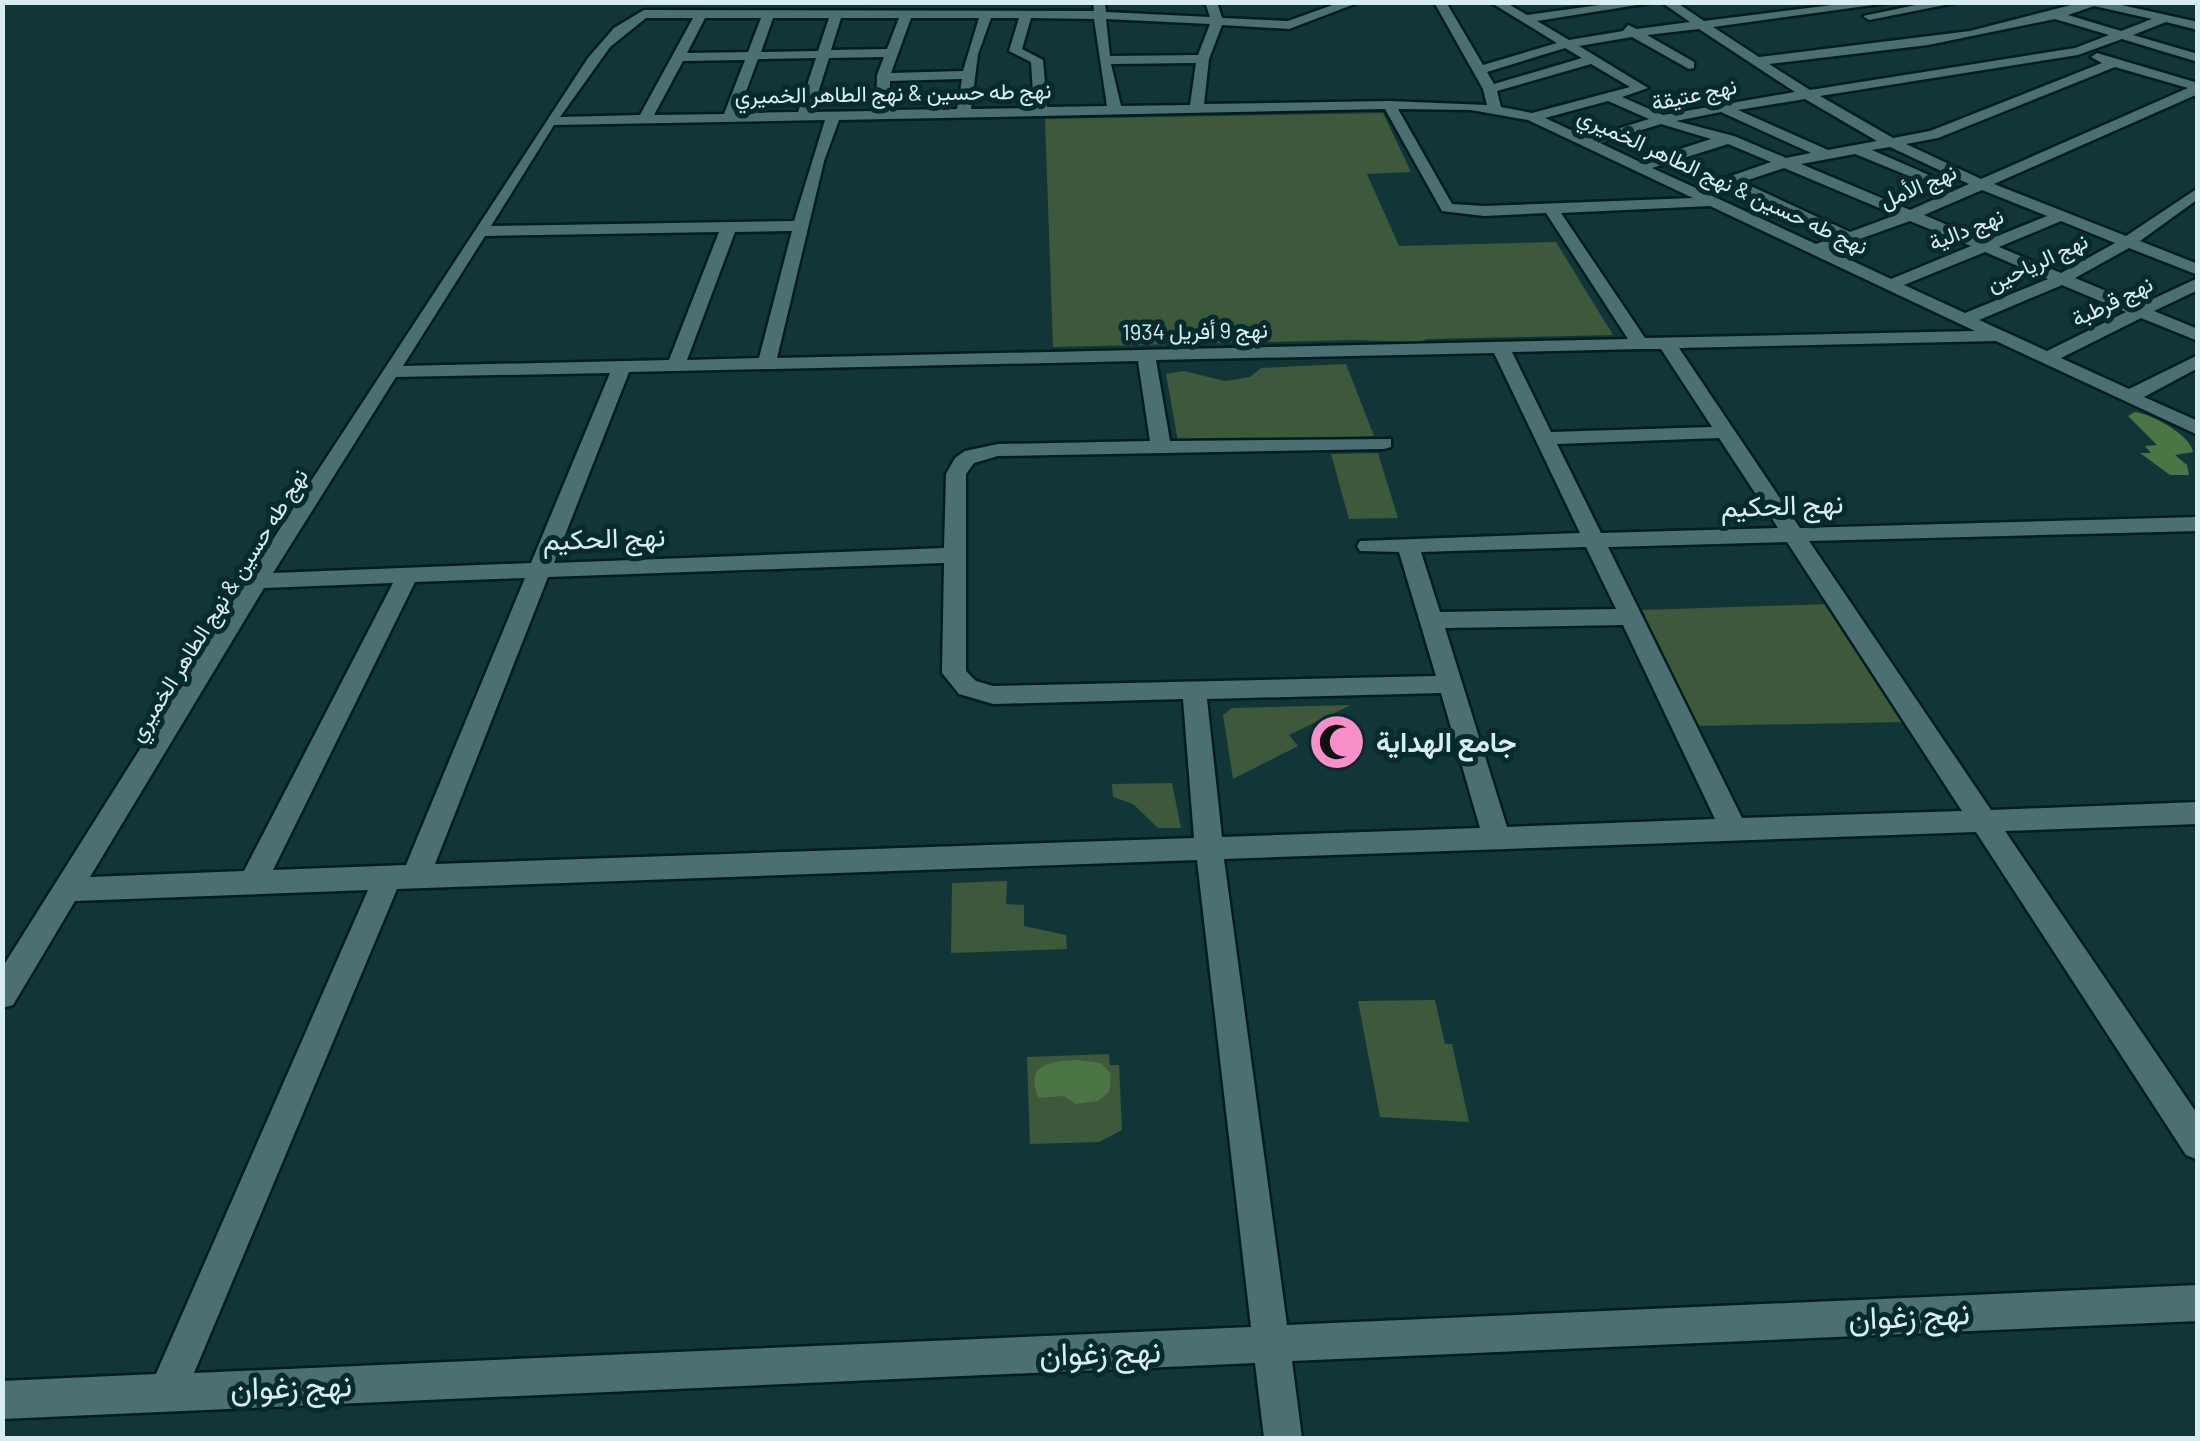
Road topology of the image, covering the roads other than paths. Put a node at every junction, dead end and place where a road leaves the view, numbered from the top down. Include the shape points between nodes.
1 (1156, 2) edge
2 (1212, 2) edge
3 (1354, 2) edge
4 (1440, 2) edge
5 (1496, 2) edge
6 (1650, 2) edge
7 (1667, 2) edge
8 (1812, 2) edge
9 (1889, 2) edge
10 (1911, 2) edge
11 (1954, 2) edge
12 (2092, 3) edge
13 (1600, 6) edge
14 (864, 8) edge
15 (1100, 9) edge
16 (1926, 9) junction
17 (1827, 10) junction
18 (702, 13) junction
19 (769, 13) junction
20 (837, 13) junction
21 (906, 14) junction
22 (986, 14) junction
23 (1026, 14) junction
24 (2058, 16) junction
25 (1158, 18) junction
26 (2164, 19) junction
27 (1526, 20) junction
28 (1217, 21) junction
29 (1698, 24) junction
30 (2198, 26) edge
31 (1633, 33) junction
32 (1715, 35) junction
33 (2125, 36) junction
34 (1567, 44) junction
35 (2078, 51) junction
36 (894, 53) junction
37 (824, 54) junction
38 (753, 55) junction
39 (678, 57) junction
40 (2198, 58) edge
41 (1202, 59) junction
42 (1594, 59) junction
43 (1104, 60) junction
44 (1760, 61) junction
45 (987, 62) dead end
46 (1004, 62) dead end
47 (1037, 62) junction
48 (2113, 63) junction
49 (1689, 65) dead end
50 (969, 69) junction
51 (1477, 71) junction
52 (884, 77) junction
53 (2198, 88) edge
54 (1811, 93) junction
55 (1608, 96) junction
56 (1492, 98) junction
57 (1389, 105) junction
58 (1724, 108) junction
59 (1196, 110) junction
60 (1115, 112) junction
61 (1042, 113) junction
62 (962, 116) junction
63 (804, 117) junction
64 (882, 117) junction
65 (729, 118) junction
66 (833, 118) junction
67 (1532, 118) junction
68 (645, 120) junction
69 (1660, 120) junction
70 (550, 121) junction
71 (1729, 138) junction
72 (1888, 141) junction
73 (1587, 143) junction
74 (1853, 148) junction
75 (1827, 155) junction
76 (1786, 162) junction
77 (1639, 167) junction
78 (1729, 182) junction
79 (1980, 184) junction
80 (1960, 192) junction
81 (2198, 192) edge
82 (1704, 198) junction
83 (1550, 207) junction
84 (1911, 215) junction
85 (2058, 217) junction
86 (802, 226) junction
87 (729, 227) junction
88 (482, 230) junction
89 (1850, 238) junction
90 (2127, 243) junction
91 (1984, 246) junction
92 (1817, 249) junction
93 (2198, 270) edge
94 (2062, 279) junction
95 (2198, 283) edge
96 (1892, 284) junction
97 (2142, 312) junction
98 (1966, 320) junction
99 (2000, 336) junction
100 (2198, 336) edge
101 (1640, 344) junction
102 (1667, 344) junction
103 (1500, 347) junction
104 (1146, 354) junction
105 (2047, 358) junction
106 (2198, 360) edge
107 (766, 365) junction
108 (675, 368) junction
109 (621, 369) junction
110 (391, 372) junction
111 (2129, 397) junction
112 (2198, 429) edge
113 (1726, 432) junction
114 (1544, 438) junction
115 (1384, 443) dead end
116 (1161, 446) junction
117 (2198, 524) edge
118 (1794, 535) junction
119 (1594, 540) junction
120 (1408, 545) junction
121 (1368, 546) dead end
122 (954, 555) junction
123 (541, 570) junction
124 (408, 575) junction
125 (257, 581) junction
126 (1631, 617) junction
127 (1431, 620) junction
128 (1451, 684) junction
129 (1194, 690) junction
130 (2198, 813) edge
131 (1983, 821) junction
132 (1734, 830) junction
133 (1497, 838) junction
134 (1209, 848) junction
135 (402, 877) junction
136 (253, 882) junction
137 (69, 889) junction
138 (2, 995) edge
139 (2198, 1144) edge
140 (2198, 1303) edge
141 (1270, 1346) junction
142 (168, 1392) junction
143 (3, 1400) edge
144 (1283, 1438) edge

1 - 25 street
2 - 28 street
3 - 28 street via 1288,19
4 - 51 street
5 - 27 street
6 - 13 street
7 - 29 street
8 - 17 street
9 - 17 street
10 - 16 street
11 - 16 street
12 - 24 street
12 - 26 street
13 - 27 street
13 - 31 street
14 - 20 street
14 - 21 street
15 - 23 street
15 - 25 street
15 - 43 street
16 - 32 street
17 - 29 street
18 - 19 street
18 - 39 street
18 - 70 street via 632,18
19 - 20 street
19 - 38 street
20 - 37 street
21 - 22 street
21 - 36 street
22 - 23 street
22 - 50 street
23 - 47 street via 1014,51
24 - 33 street
24 - 44 street via 1946,39
25 - 28 street
26 - 30 street
26 - 33 street, نهج عتيقة
27 - 34 street
28 - 41 street
29 - 31 street
29 - 32 street
31 - 34 street
31 - 49 street
32 - 44 street
33 - 35 street, نهج عتيقة
33 - 40 street
34 - 42 street
34 - 51 street
35 - 48 street
35 - 54 street, نهج عتيقة
36 - 37 street
36 - 52 street
37 - 38 street
37 - 63 street
38 - 39 street
38 - 65 street
39 - 68 street
41 - 43 street
41 - 59 street
42 - 55 street via 1641,88
42 - 56 street
43 - 60 street
44 - 54 street
45 - 50 street
46 - 47 street
47 - 61 street
48 - 53 street
48 - 72 street via 1933,135
50 - 52 street
50 - 62 street
51 - 56 street
52 - 64 street
53 - 79 street, نهج الأمل
54 - 58 street, نهج عتيقة
54 - 72 street
55 - 67 street
55 - 69 street
56 - 57 street, نهج طه حسين & نهج الطاهر الخميري
56 - 67 street, نهج طه حسين & نهج الطاهر الخميري
57 - 59 street, نهج طه حسين & نهج الطاهر الخميري
57 - 83 street via 1447,208
58 - 69 street, نهج عتيقة
58 - 75 street
59 - 60 street, نهج طه حسين & نهج الطاهر الخميري
60 - 61 street, نهج طه حسين & نهج الطاهر الخميري
61 - 62 street, نهج طه حسين & نهج الطاهر الخميري
62 - 64 street, نهج طه حسين & نهج الطاهر الخميري
63 - 65 street, نهج طه حسين & نهج الطاهر الخميري
63 - 66 street, نهج طه حسين & نهج الطاهر الخميري
64 - 66 street, نهج طه حسين & نهج الطاهر الخميري
65 - 68 street, نهج طه حسين & نهج الطاهر الخميري
66 - 86 street
67 - 73 street, نهج طه حسين & نهج الطاهر الخميري
68 - 70 street, نهج طه حسين & نهج الطاهر الخميري
69 - 71 street
69 - 73 street, نهج عتيقة
70 - 88 street, نهج طه حسين & نهج الطاهر الخميري
71 - 76 street
71 - 77 street
72 - 74 street
72 - 79 street
73 - 77 street, نهج طه حسين & نهج الطاهر الخميري
74 - 75 street
74 - 80 street
75 - 76 street
76 - 78 street
76 - 84 street
77 - 82 street, نهج طه حسين & نهج الطاهر الخميري
78 - 82 street
78 - 89 street
79 - 80 street, نهج الأمل
79 - 85 street
80 - 84 street, نهج الأمل
81 - 90 street, نهج الرياحين
82 - 83 street
82 - 92 street, نهج طه حسين & نهج الطاهر الخميري
83 - 101 street
84 - 89 street, نهج الأمل
84 - 91 street
85 - 90 street
85 - 91 street, نهج دالية
86 - 87 street
86 - 107 street
87 - 88 street
87 - 108 street
88 - 110 street, نهج طه حسين & نهج الطاهر الخميري
89 - 92 street, نهج الأمل
90 - 93 street
90 - 94 street, نهج الرياحين
91 - 94 street
91 - 96 street, نهج دالية
92 - 96 street, نهج طه حسين & نهج الطاهر الخميري
94 - 97 street
94 - 98 street, نهج الرياحين
95 - 97 street, نهج قرطبة
96 - 98 street, نهج طه حسين & نهج الطاهر الخميري
97 - 100 street
97 - 105 street, نهج قرطبة
98 - 99 street, نهج طه حسين & نهج الطاهر الخميري
99 - 102 street, نهج 9 أفريل 1934
99 - 105 street, نهج طه حسين & نهج الطاهر الخميري
101 - 102 street, نهج 9 أفريل 1934
101 - 103 street, نهج 9 أفريل 1934
102 - 113 street
103 - 104 street, نهج 9 أفريل 1934
103 - 114 street
104 - 107 street, نهج 9 أفريل 1934
104 - 116 street
105 - 111 street, نهج طه حسين & نهج الطاهر الخميري
106 - 111 street
107 - 108 street, نهج 9 أفريل 1934
108 - 109 street, نهج 9 أفريل 1934
109 - 110 street, نهج 9 أفريل 1934
109 - 123 street
110 - 125 street, نهج طه حسين & نهج الطاهر الخميري
111 - 112 street, نهج طه حسين & نهج الطاهر الخميري
113 - 114 street
113 - 118 street
114 - 119 street
115 - 116 street
116 - 122 street via 985,451 964,459 956,474
117 - 118 street, نهج الحكيم
118 - 119 street, نهج الحكيم
118 - 131 street
119 - 120 street, نهج الحكيم
119 - 126 street
120 - 121 street, نهج الحكيم
120 - 127 street
122 - 123 street, نهج الحكيم
122 - 129 street via 952,664 968,688 993,695
123 - 124 street, نهج الحكيم
123 - 135 street
124 - 125 street, نهج الحكيم
124 - 136 street
125 - 137 street, نهج طه حسين & نهج الطاهر الخميري
126 - 127 street
126 - 132 street
127 - 128 street
128 - 129 street
128 - 133 street
129 - 134 street
130 - 131 street
131 - 132 street
131 - 139 street
132 - 133 street
133 - 134 street
134 - 135 street
134 - 141 street
135 - 136 street
135 - 142 street
136 - 137 street
137 - 138 street, نهج طه حسين & نهج الطاهر الخميري
140 - 141 street, نهج زغوان
141 - 142 street, نهج زغوان
141 - 144 street
142 - 143 street, نهج زغوان

